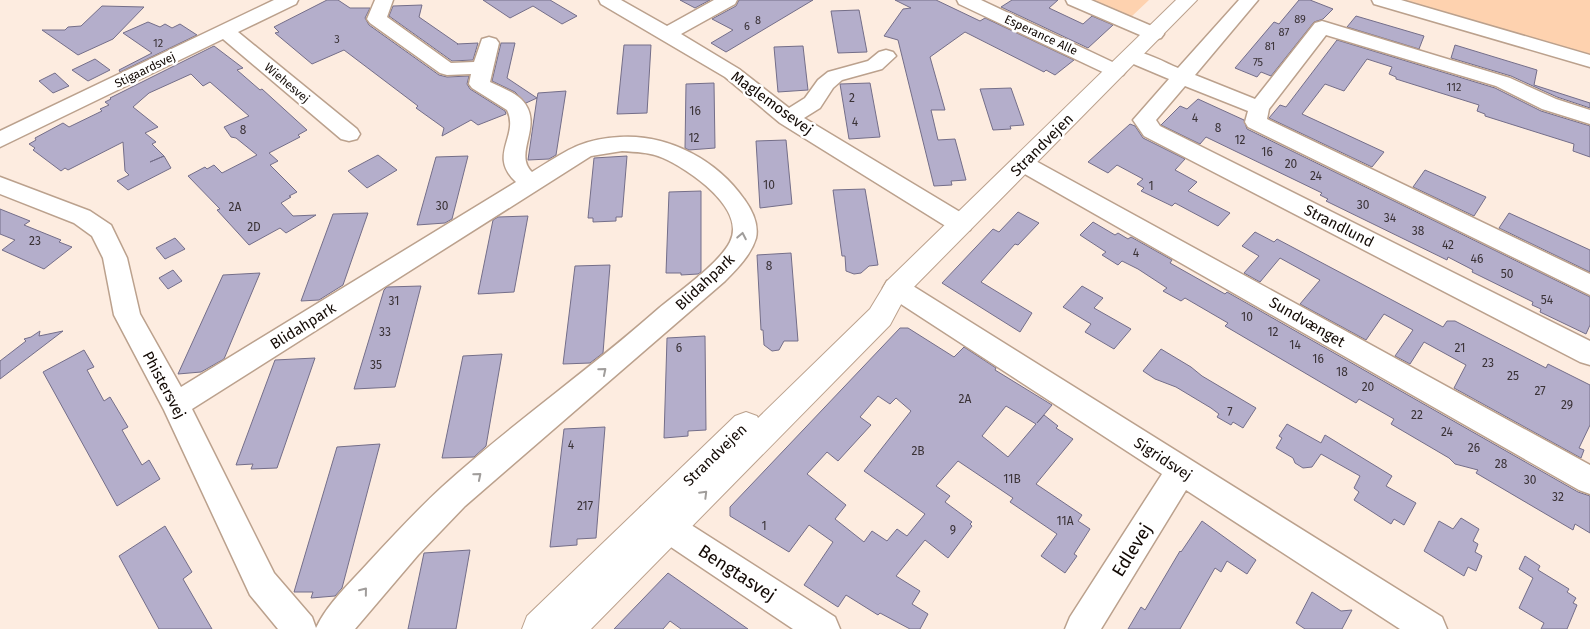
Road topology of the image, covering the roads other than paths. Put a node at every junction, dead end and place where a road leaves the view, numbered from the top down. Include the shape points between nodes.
1 (290, 0) edge
2 (384, 0) edge
3 (608, 0) edge
4 (728, 0) edge
5 (966, 0) edge
6 (1075, 0) edge
7 (1187, 0) edge
8 (1249, 0) edge
9 (1381, 0) edge
10 (1336, 10) dead end
11 (1322, 27) junction
12 (225, 31) junction
13 (667, 34) junction
14 (1154, 34) junction
15 (489, 43) dead end
16 (886, 56) dead end
17 (1590, 61) edge
18 (1124, 63) junction
19 (483, 68) junction
20 (1183, 77) junction
21 (1259, 108) junction
22 (1590, 117) edge
23 (788, 118) junction
24 (348, 134) dead end
25 (0, 140) edge
26 (1024, 164) junction
27 (531, 183) junction
28 (0, 185) edge
29 (961, 224) junction
30 (1590, 285) edge
31 (896, 288) junction
32 (1590, 354) edge
33 (176, 406) junction
34 (1181, 471) junction
35 (1590, 480) edge
36 (661, 523) junction
37 (300, 629) edge
38 (333, 629) edge
39 (540, 629) edge
40 (566, 629) edge
41 (821, 629) edge
42 (1082, 629) edge
43 (1430, 629) edge

1 - 12 street, Stigaardsvej
2 - 19 street via 377,19 446,69
3 - 13 street, Maglemosevej
4 - 13 street
5 - 18 street, Esperance Alle
6 - 14 street
7 - 14 main road, Strandvejen
8 - 20 street, Strandlund
9 - 17 street
10 - 11 street
11 - 21 street
11 - 22 street via 1503,82 1549,104
12 - 24 street, Wiehesvej
12 - 25 street, Stigaardsvej
13 - 23 street, Maglemosevej via 732,73
14 - 18 main road, Strandvejen
15 - 19 street
16 - 23 street via 875,64 835,76 825,84 813,103
18 - 20 street
18 - 26 main road, Strandvejen
19 - 27 street via 479,84 514,104 518,110 521,122 515,168
20 - 21 street
20 - 32 street, Strandlund via 1144,120 1152,131
21 - 30 street via 1256,122
23 - 29 street, Maglemosevej
26 - 29 main road, Strandvejen
26 - 35 street, Sundvænget
27 - 33 street, Blidahpark
38 -> 27 street, Blidahpark via 387,564 454,496 667,318 736,254 744,237 743,219 735,203 701,168 655,147 618,143 584,150
28 - 33 street, Phistersvej via 82,217 102,231 115,258 127,315
29 - 31 main road, Strandvejen
31 - 34 street, Sigridsvej
31 - 36 main road, Strandvejen via 880,317
33 - 37 street, Phistersvej via 262,584
34 - 42 street, Edlevej
34 - 43 street, Sigridsvej
36 - 39 main road, Strandvejen
36 - 40 main road, Strandvejen
36 - 41 street, Bengtasvej

